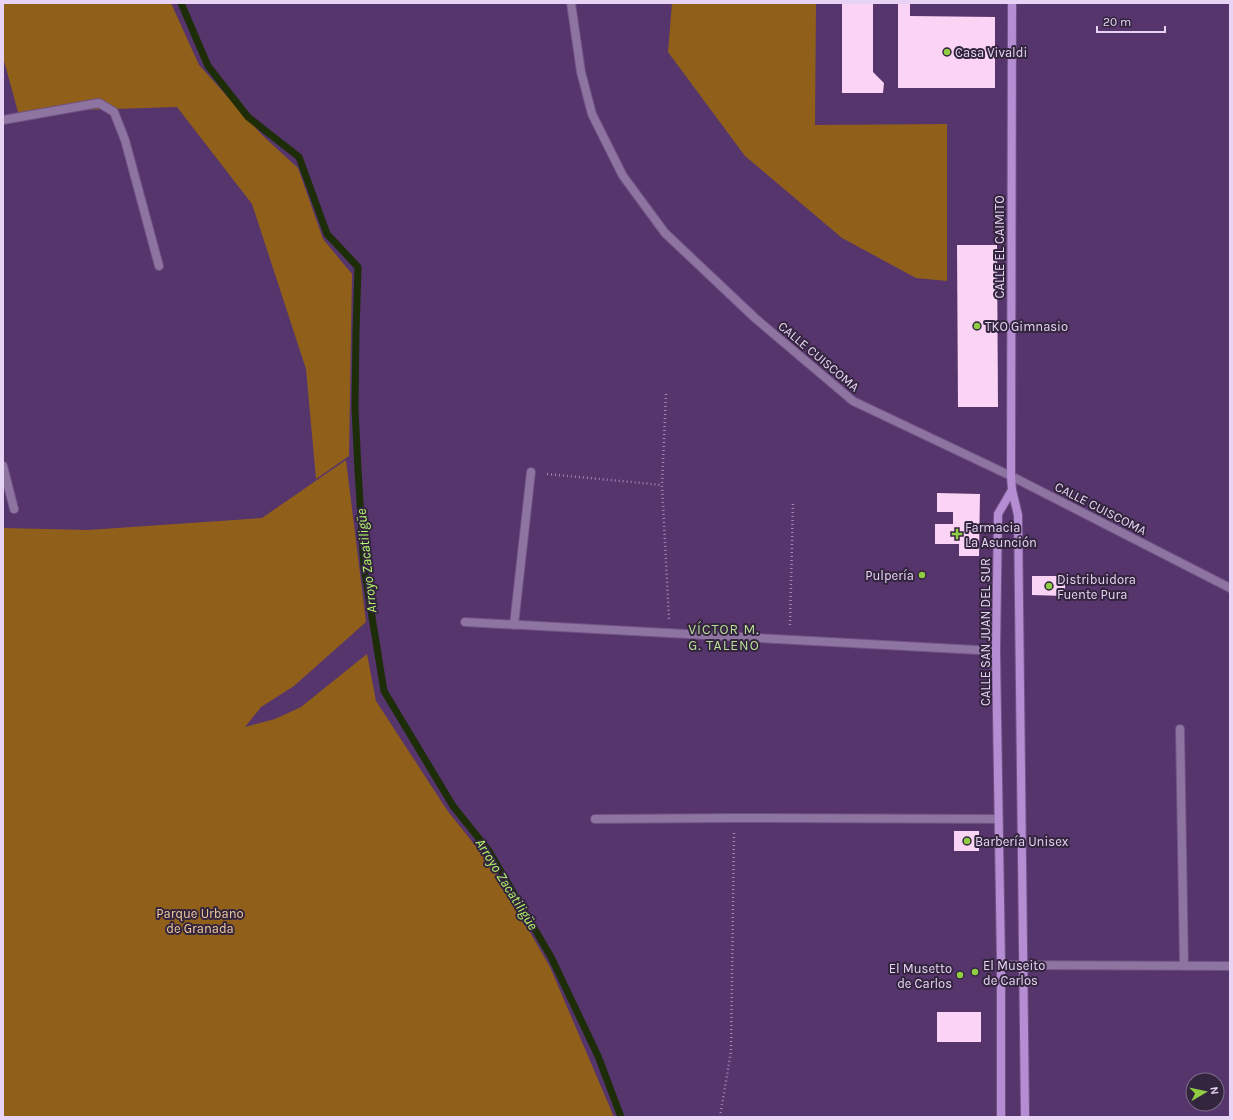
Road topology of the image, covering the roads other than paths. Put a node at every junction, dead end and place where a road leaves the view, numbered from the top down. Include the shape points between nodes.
1 (571, 3) edge
2 (1012, 3) edge
3 (3, 120) edge
4 (158, 266) dead end
5 (3, 466) edge
6 (531, 472) road end
7 (1011, 476) junction
8 (1012, 490) junction
9 (14, 509) dead end
10 (1230, 588) edge
11 (465, 622) dead end
12 (514, 625) junction
13 (996, 651) junction
14 (1180, 729) dead end
15 (595, 819) dead end
16 (998, 819) junction
17 (1001, 965) junction
18 (1023, 965) junction
19 (1184, 966) junction
20 (1230, 966) edge
21 (1001, 1117) edge
22 (1025, 1117) edge

1 - 7 street, CALLE CUISCOMA via 581,72 592,114 623,176 665,233 755,318 853,401
2 - 7 street, CALLE EL CAIMITO
3 - 4 street via 99,103 114,112 125,140
5 - 9 street
6 - 12 street
7 - 8 street, CALLE EL CAIMITO
7 - 10 street, CALLE CUISCOMA
8 - 13 street, CALLE SAN JUAN DEL SUR via 998,514
8 - 18 street via 1018,515
11 - 12 street
12 - 13 street
13 - 16 street, CALLE SAN JUAN DEL SUR
14 - 19 street
15 - 16 street
16 - 17 street, CALLE SAN JUAN DEL SUR
17 - 18 street
17 - 21 street, CALLE SAN JUAN DEL SUR
18 - 19 street
18 - 22 street
19 - 20 street

